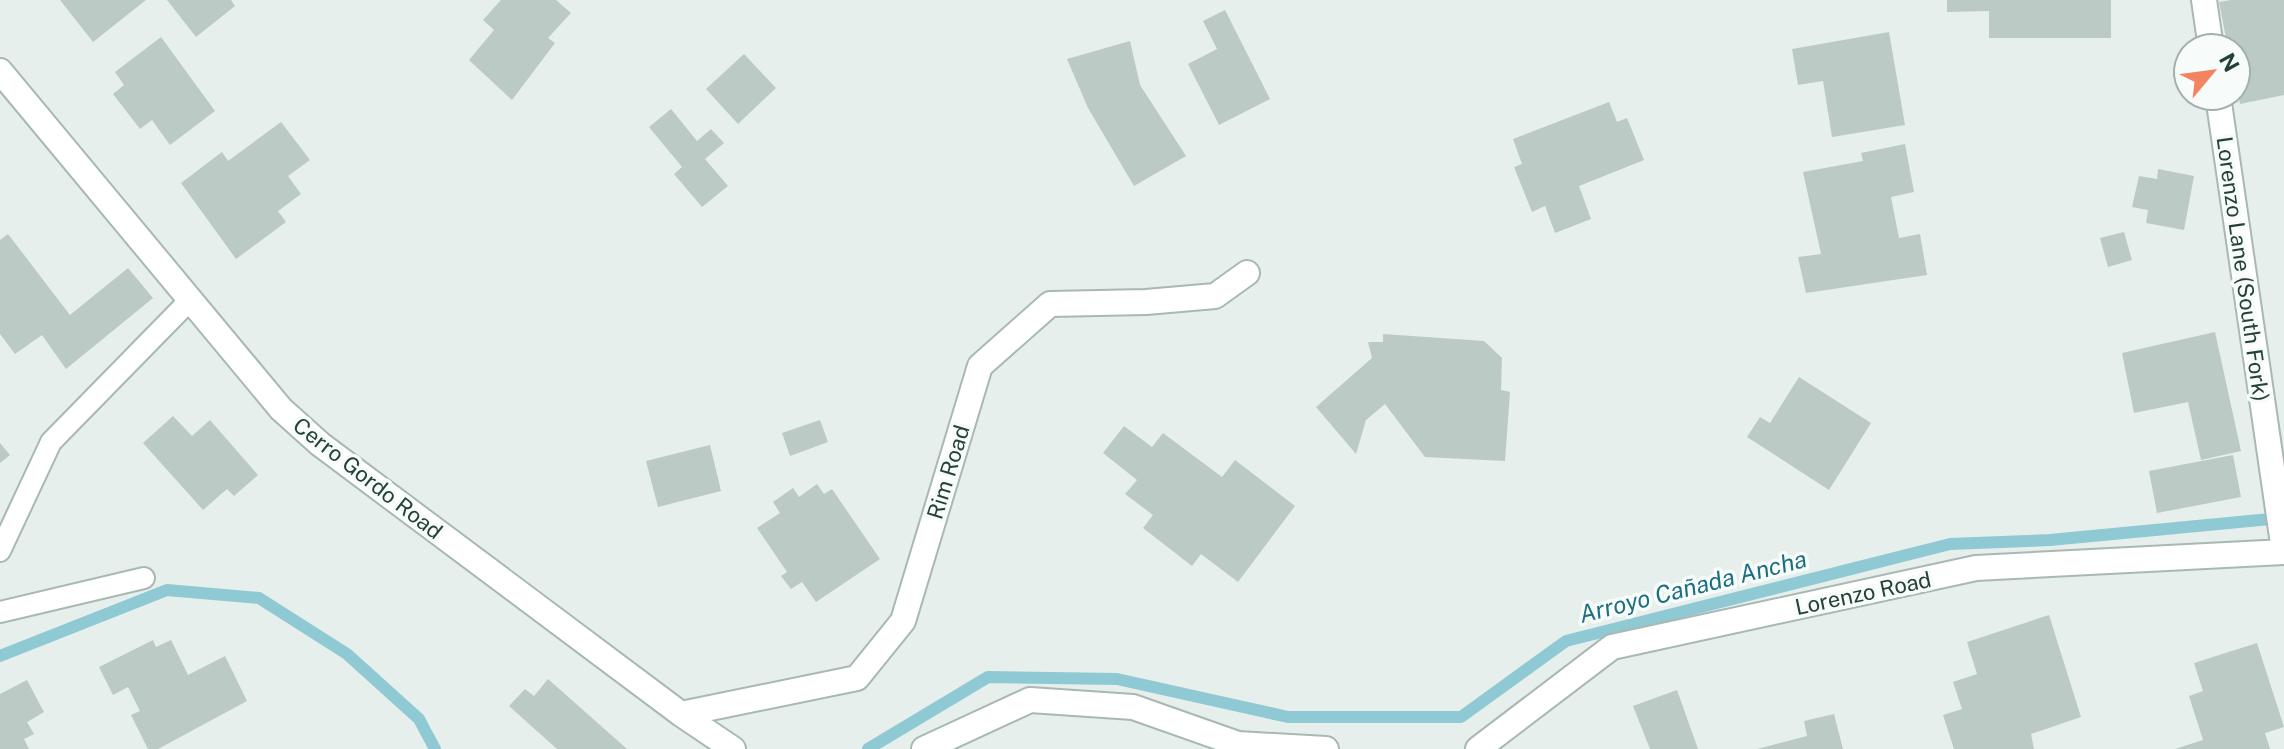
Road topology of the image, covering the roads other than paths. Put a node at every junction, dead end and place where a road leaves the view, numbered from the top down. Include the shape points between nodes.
1 (2204, 0) edge
2 (2209, 32) edge
3 (0, 71) edge
4 (2220, 112) edge
5 (1247, 273) dead end
6 (190, 300) junction
7 (2283, 545) edge
8 (0, 551) edge
9 (144, 578) dead end
10 (0, 612) edge
11 (681, 714) junction
12 (733, 749) edge
13 (924, 749) edge
14 (1326, 749) edge
15 (1478, 749) edge

1 - 2 street
3 - 6 street, Cerro Gordo Road
4 - 7 street, Lorenzo Lane (South Fork)
5 - 11 street, Rim Road via 1215,296 1050,304 980,366 903,621 857,678
6 - 8 lane via 51,442
6 - 11 street, Cerro Gordo Road via 281,409 320,444
7 - 15 street, Lorenzo Road via 1976,568 1612,647
9 - 10 lane
11 - 12 street, Cerro Gordo Road
13 - 14 street via 1030,700 1133,707 1238,744

